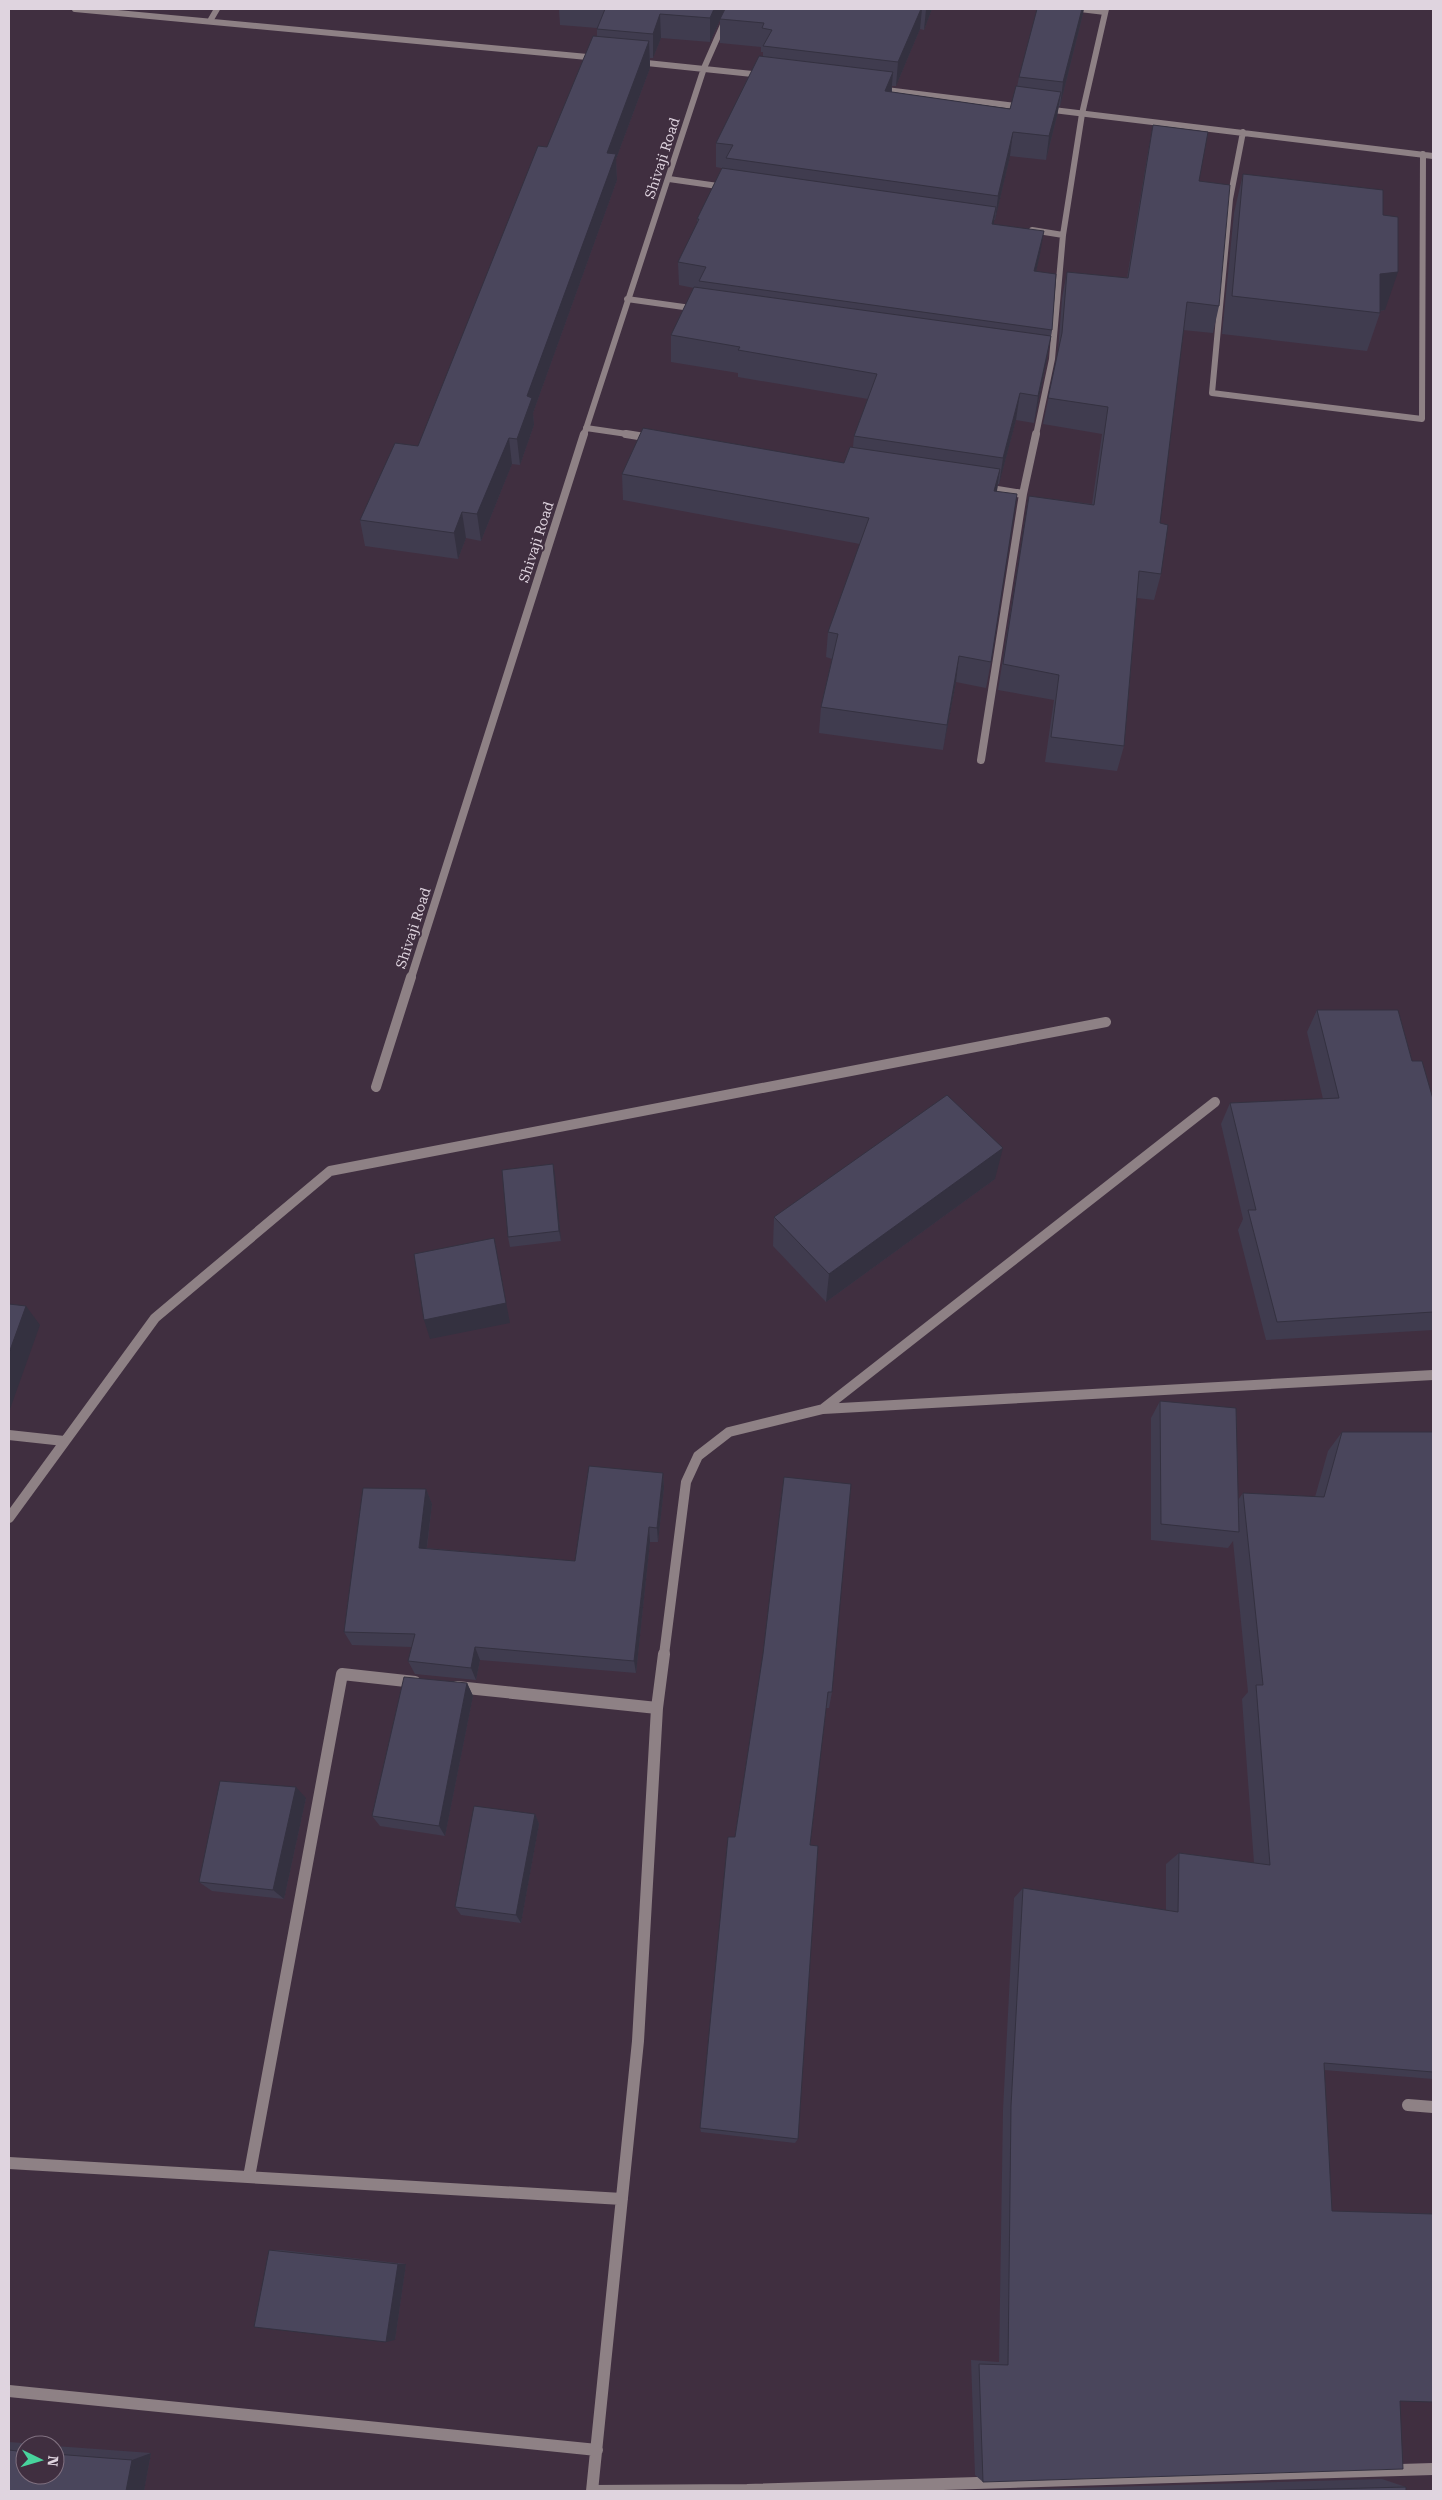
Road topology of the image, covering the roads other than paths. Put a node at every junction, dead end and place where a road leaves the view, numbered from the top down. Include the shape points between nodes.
1 (75, 9) edge
2 (217, 9) edge
3 (730, 9) edge
4 (1080, 9) edge
5 (1105, 10) edge
6 (210, 21) junction
7 (606, 59) edge
8 (625, 61) edge
9 (704, 68) junction
10 (772, 76) edge
11 (869, 88) edge
12 (1082, 114) junction
13 (1243, 132) junction
14 (1423, 154) junction
15 (1433, 156) edge
16 (669, 179) junction
17 (733, 188) edge
18 (1024, 229) edge
19 (1063, 235) junction
20 (627, 299) junction
21 (711, 311) edge
22 (1042, 358) edge
23 (1052, 359) junction
24 (586, 428) junction
25 (664, 440) edge
26 (975, 487) edge
27 (1023, 494) junction
28 (981, 760) dead end
29 (1106, 1022) dead end
30 (376, 1087) dead end
31 (1214, 1102) dead end
32 (1433, 1375) edge
33 (823, 1409) junction
34 (9, 1435) edge
35 (64, 1441) junction
36 (9, 1518) edge
37 (658, 1708) junction
38 (1408, 2104) dead end
39 (1433, 2106) edge
40 (9, 2163) edge
41 (250, 2177) junction
42 (622, 2198) junction
43 (9, 2391) edge
44 (597, 2450) junction
45 (1433, 2469) edge
46 (592, 2491) edge

1 - 6 street
2 - 6 street
3 - 9 street, Shivaji Road
4 - 5 street
5 - 12 street
6 - 7 street
8 - 9 street
9 - 10 street
9 - 16 street, Shivaji Road
11 - 12 street
12 - 13 street
12 - 19 street
13 - 14 street
13 - 14 street via 1230,199 1212,393 1422,419
14 - 15 street
16 - 17 street
16 - 20 street, Shivaji Road
18 - 19 street
19 - 23 street
20 - 21 street
20 - 24 street, Shivaji Road
22 - 23 street
23 - 27 street
24 - 25 street
24 - 30 street, Shivaji Road
26 - 27 street
27 - 28 street
29 - 35 street via 330,1171 155,1318
31 - 33 street
32 - 33 street
33 - 37 street via 729,1432 698,1456 686,1482
34 - 35 street
35 - 36 street
37 - 41 street via 342,1674
37 - 42 street via 638,2041
38 - 39 street
40 - 41 street
41 - 42 street
42 - 44 street
43 - 44 street
44 - 46 street
45 - 46 street

